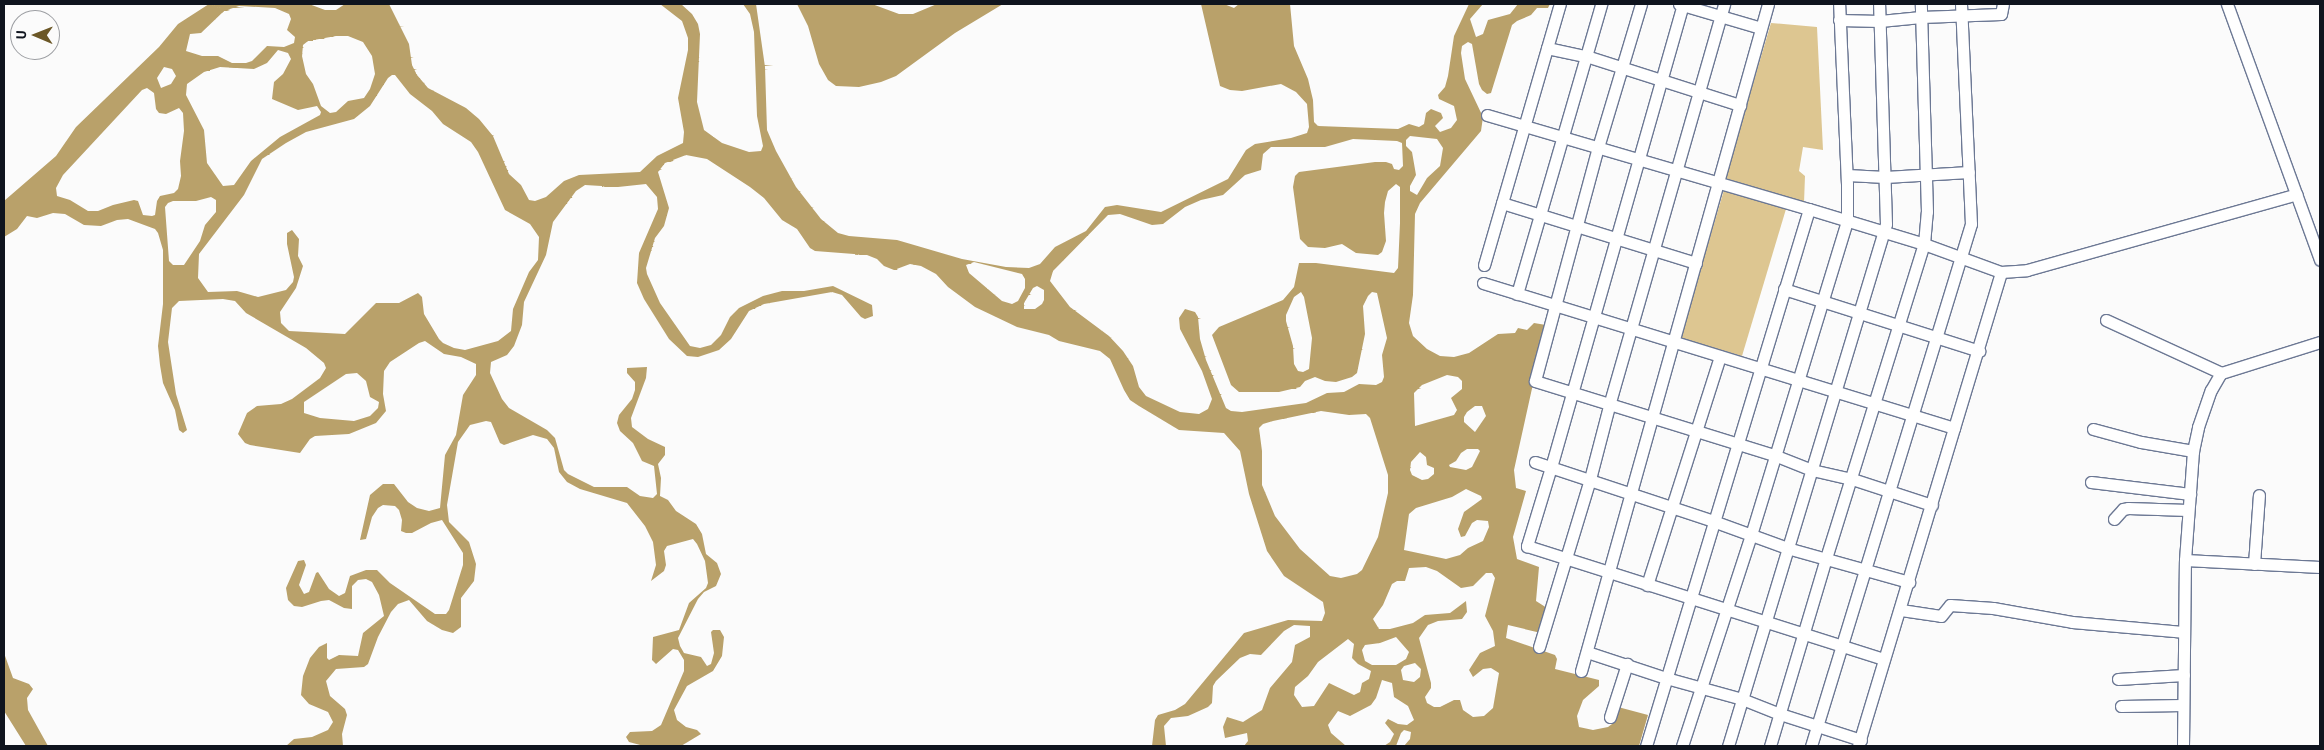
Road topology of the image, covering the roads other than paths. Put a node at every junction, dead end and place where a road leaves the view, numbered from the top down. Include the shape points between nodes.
1 (1560, 4) edge
2 (1601, 4) edge
3 (1641, 4) edge
4 (1681, 4) edge
5 (1724, 4) edge
6 (1768, 4) edge
7 (1839, 4) edge
8 (1880, 4) edge
9 (1921, 4) edge
10 (2003, 4) edge
11 (2227, 4) edge
12 (1961, 10) edge
13 (1720, 16) junction
14 (1921, 17) junction
15 (1839, 20) junction
16 (1880, 21) junction
17 (1761, 28) junction
18 (1547, 48) junction
19 (1586, 56) junction
20 (1622, 68) junction
21 (1660, 79) junction
22 (1699, 92) junction
23 (1740, 105) junction
24 (1487, 115) dead end
25 (1524, 126) junction
26 (1563, 137) junction
27 (1598, 147) junction
28 (1638, 158) junction
29 (1676, 168) junction
30 (1969, 172) junction
31 (1926, 173) junction
32 (1847, 175) junction
33 (1885, 177) junction
34 (1719, 181) junction
35 (2297, 194) junction
36 (1502, 203) junction
37 (1809, 208) junction
38 (1540, 215) junction
39 (1847, 221) junction
40 (1577, 226) junction
41 (1884, 232) junction
42 (1616, 238) junction
43 (1924, 244) junction
44 (1654, 250) junction
45 (1962, 258) junction
46 (2320, 260) edge
47 (1696, 263) junction
48 (1484, 265) dead end
49 (2001, 272) junction
50 (1483, 283) dead end
51 (1784, 289) junction
52 (1517, 294) junction
53 (1821, 301) junction
54 (1555, 305) junction
55 (1859, 314) junction
56 (1593, 317) junction
57 (2106, 320) dead end
58 (1899, 326) junction
59 (1631, 328) junction
60 (1936, 337) junction
61 (1674, 342) junction
62 (2320, 342) edge
63 (1979, 350) junction
64 (1720, 356) junction
65 (1761, 368) junction
66 (2221, 373) junction
67 (1798, 380) junction
68 (1836, 390) junction
69 (1572, 391) junction
70 (1610, 402) junction
71 (1875, 404) junction
72 (1913, 415) junction
73 (1653, 416) junction
74 (1954, 428) junction
75 (2093, 428) dead end
76 (1695, 430) junction
77 (1737, 443) junction
78 (2193, 451) junction
79 (1774, 455) junction
80 (1535, 462) dead end
81 (1551, 467) junction
82 (1812, 470) junction
83 (1590, 479) junction
84 (1852, 479) junction
85 (2091, 482) dead end
86 (1888, 491) junction
87 (1631, 494) junction
88 (2190, 494) junction
89 (2259, 495) dead end
90 (1932, 505) junction
91 (1671, 507) junction
92 (2188, 510) junction
93 (2114, 519) dead end
94 (1714, 521) junction
95 (1751, 535) junction
96 (1787, 548) junction
97 (1826, 558) junction
98 (1564, 559) junction
99 (2185, 560) junction
100 (2254, 564) junction
101 (2320, 567) edge
102 (1864, 568) junction
103 (1609, 573) junction
104 (1910, 582) junction
105 (1646, 585) junction
106 (1690, 599) junction
107 (1727, 610) junction
108 (1901, 610) junction
109 (1764, 622) junction
110 (2183, 632) junction
111 (1803, 634) junction
112 (1539, 647) dead end
113 (1842, 647) junction
114 (1586, 652) junction
115 (1884, 659) junction
116 (1627, 664) junction
117 (1581, 671) dead end
118 (2184, 675) junction
119 (1666, 678) junction
120 (2118, 679) dead end
121 (1701, 686) junction
122 (1742, 699) junction
123 (2184, 705) junction
124 (2121, 706) dead end
125 (1780, 714) junction
126 (1610, 717) dead end
127 (1817, 726) junction
128 (1860, 743) edge
129 (1646, 746) edge
130 (1682, 746) edge
131 (1728, 746) edge
132 (1770, 746) edge
133 (1810, 746) edge
134 (2183, 746) edge

1 - 18 street
2 - 19 street
3 - 20 street
4 - 13 street
4 - 21 street
5 - 13 street
6 - 17 street
7 - 15 street
8 - 16 street
9 - 14 street
10 - 12 street via 2001,14
11 - 35 street
12 - 14 street
12 - 30 street
13 - 17 street
13 - 22 street
14 - 16 street
14 - 31 street
15 - 16 street
15 - 32 street
16 - 33 street
17 - 23 street
18 - 19 street
18 - 25 street
19 - 20 street
19 - 26 street
20 - 21 street
20 - 27 street
21 - 22 street
21 - 28 street
22 - 23 street
22 - 29 street
23 - 34 street
24 - 25 street
25 - 26 street
25 - 36 street
26 - 27 street
26 - 38 street
27 - 28 street
27 - 40 street
28 - 29 street
28 - 42 street
29 - 34 street
29 - 44 street
30 - 31 street
30 - 45 street via 1972,224
31 - 33 street
31 - 43 street
32 - 33 street
32 - 39 street
33 - 41 street via 1888,214
34 - 37 street
34 - 47 street
35 - 46 street
35 - 49 street via 2027,270
36 - 38 street
36 - 48 street
37 - 39 street
37 - 51 street
38 - 40 street
38 - 52 street
39 - 41 street
39 - 53 street
40 - 42 street
40 - 54 street
41 - 43 street
41 - 55 street
42 - 44 street
42 - 56 street
43 - 45 street
43 - 58 street
44 - 47 street
44 - 59 street
45 - 49 street
45 - 60 street
47 - 61 street
49 - 63 street
50 - 52 street
51 - 53 street
51 - 65 street
52 - 54 street
53 - 55 street
53 - 67 street
54 - 56 street
54 - 69 street via 1534,379
55 - 58 street
55 - 68 street
56 - 59 street
56 - 69 street
57 - 66 street
58 - 60 street
58 - 71 street
59 - 61 street
59 - 70 street
60 - 63 street
60 - 72 street
61 - 64 street
61 - 73 street
62 - 66 street
63 - 74 street
64 - 65 street
64 - 76 street
65 - 67 street
65 - 77 street
66 - 78 street via 2208,399
67 - 68 street
67 - 79 street
68 - 71 street
68 - 82 street
69 - 70 street
69 - 81 street
70 - 73 street
70 - 83 street
71 - 72 street
71 - 84 street
72 - 74 street
72 - 86 street
73 - 76 street
73 - 87 street
74 - 90 street
75 - 78 street via 2141,442
76 - 77 street
76 - 91 street
77 - 79 street
77 - 94 street
78 - 88 street
79 - 82 street
79 - 95 street
80 - 81 street
81 - 83 street
81 - 98 street via 1526,544
82 - 84 street
82 - 96 street
83 - 87 street
83 - 98 street
84 - 86 street
84 - 97 street
85 - 88 street
86 - 90 street
86 - 102 street
87 - 91 street
87 - 103 street
88 - 92 street
89 - 100 street
90 - 104 street
91 - 94 street
91 - 105 street
92 - 93 street via 2128,508
92 - 99 street
94 - 95 street
94 - 106 street
95 - 96 street
95 - 107 street
96 - 97 street
96 - 109 street
97 - 102 street
97 - 111 street
98 - 103 street
98 - 112 street
99 - 100 street
99 - 110 street
100 - 101 street
102 - 104 street
102 - 113 street
103 - 105 street
103 - 114 street
104 - 108 street
105 - 106 street
106 - 107 street
106 - 119 street
107 - 109 street
107 - 121 street
108 - 110 street via 1941,616 1950,605 1993,608 2072,622
108 - 115 street
109 - 111 street
109 - 122 street
110 - 118 street
111 - 113 street
111 - 125 street
113 - 115 street
113 - 127 street
114 - 116 street
114 - 117 street
115 - 128 street
116 - 119 street
116 - 126 street
118 - 120 street
118 - 123 street
119 - 121 street
119 - 129 street
121 - 122 street
121 - 130 street
122 - 125 street
122 - 131 street
123 - 124 street
123 - 134 street
125 - 127 street
125 - 132 street
127 - 128 street
127 - 133 street

